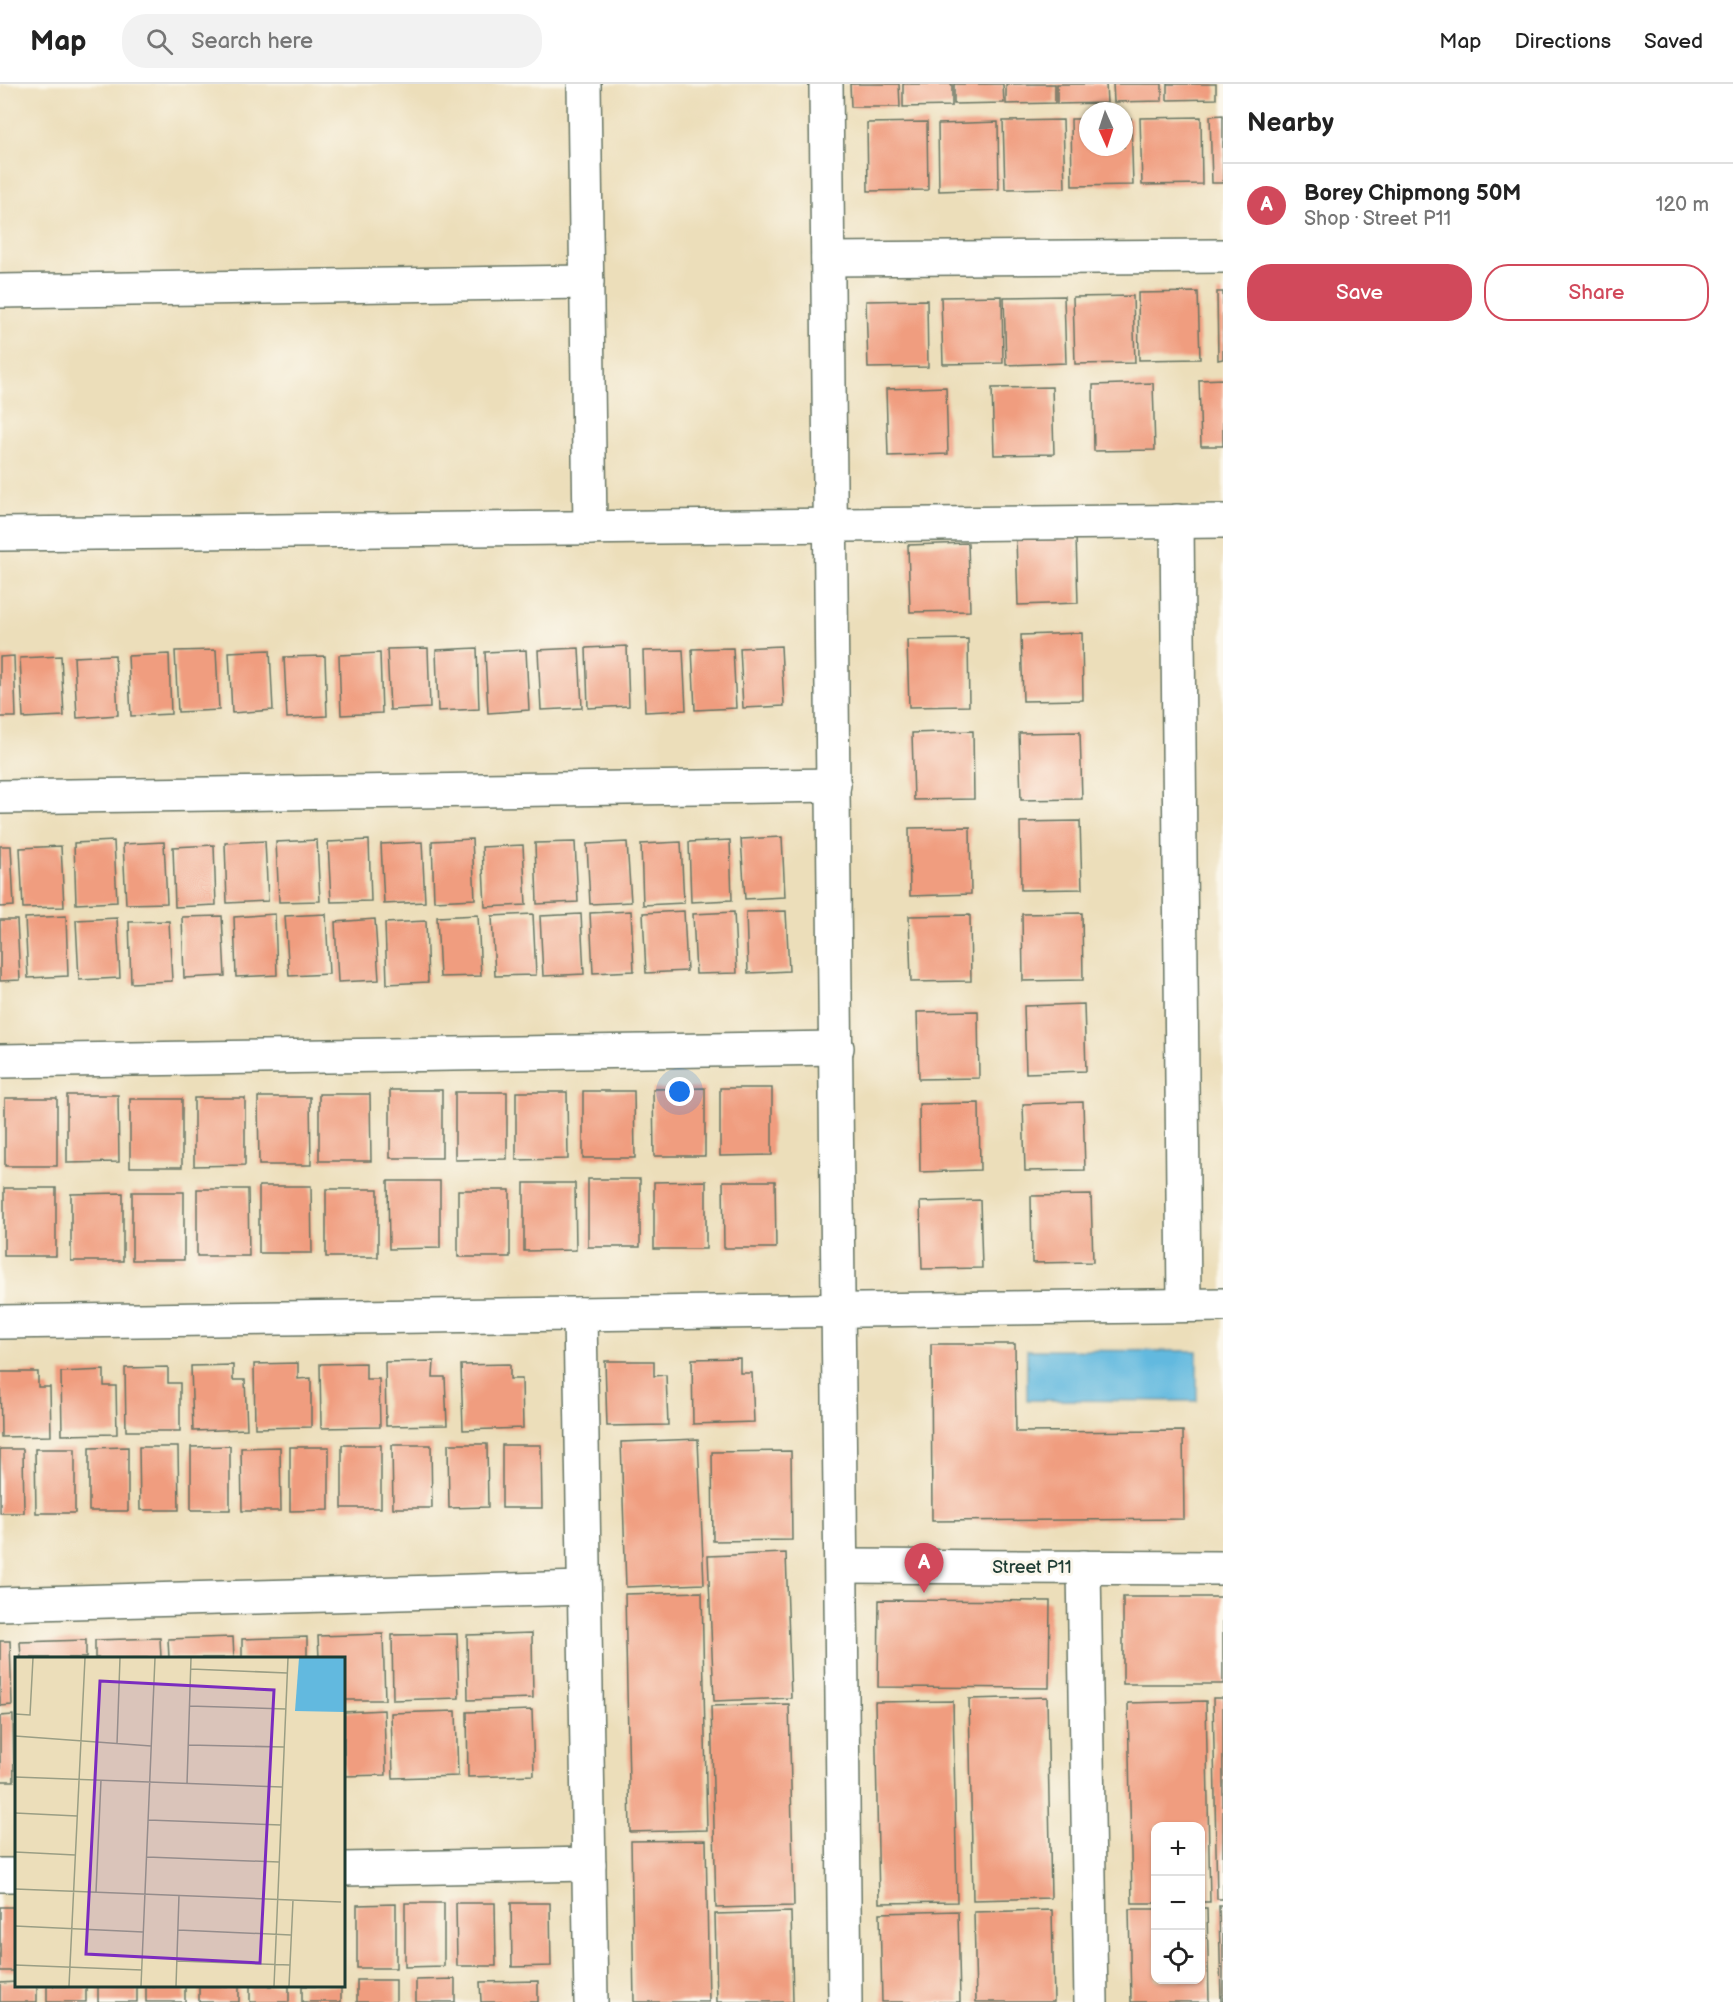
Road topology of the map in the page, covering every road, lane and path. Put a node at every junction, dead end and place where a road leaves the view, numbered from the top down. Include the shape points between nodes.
1 (584, 84) edge
2 (826, 84) edge
3 (1223, 256) edge
4 (828, 259) junction
5 (587, 282) junction
6 (0, 291) edge
7 (1223, 520) edge
8 (1177, 521) junction
9 (831, 526) junction
10 (590, 528) junction
11 (0, 534) edge
12 (834, 785) junction
13 (0, 797) edge
14 (837, 1047) junction
15 (0, 1061) edge
16 (1184, 1305) junction
17 (1223, 1305) edge
18 (840, 1310) junction
19 (580, 1314) junction
20 (0, 1322) edge
21 (842, 1566) junction
22 (1084, 1567) junction
23 (1223, 1569) edge
24 (584, 1588) junction
25 (0, 1604) edge
26 (589, 1864) junction
27 (345, 1869) edge
28 (591, 2002) edge
29 (845, 2002) edge
30 (1091, 2002) edge

1 - 5 street
2 - 4 street
3 - 4 street
4 - 9 street
5 - 6 street
5 - 10 street
7 - 8 street
8 - 9 street
8 - 16 street
9 - 10 street
9 - 12 street
10 - 11 street
12 - 13 street
12 - 14 street
14 - 15 street
14 - 18 street
16 - 17 street
16 - 18 street
18 - 19 street
18 - 21 street
19 - 20 street
19 - 24 street
21 - 22 street, Street P11
21 - 29 street
22 - 23 street, Street P11
22 - 30 street
24 - 25 street
24 - 26 street
26 - 27 street
26 - 28 street

